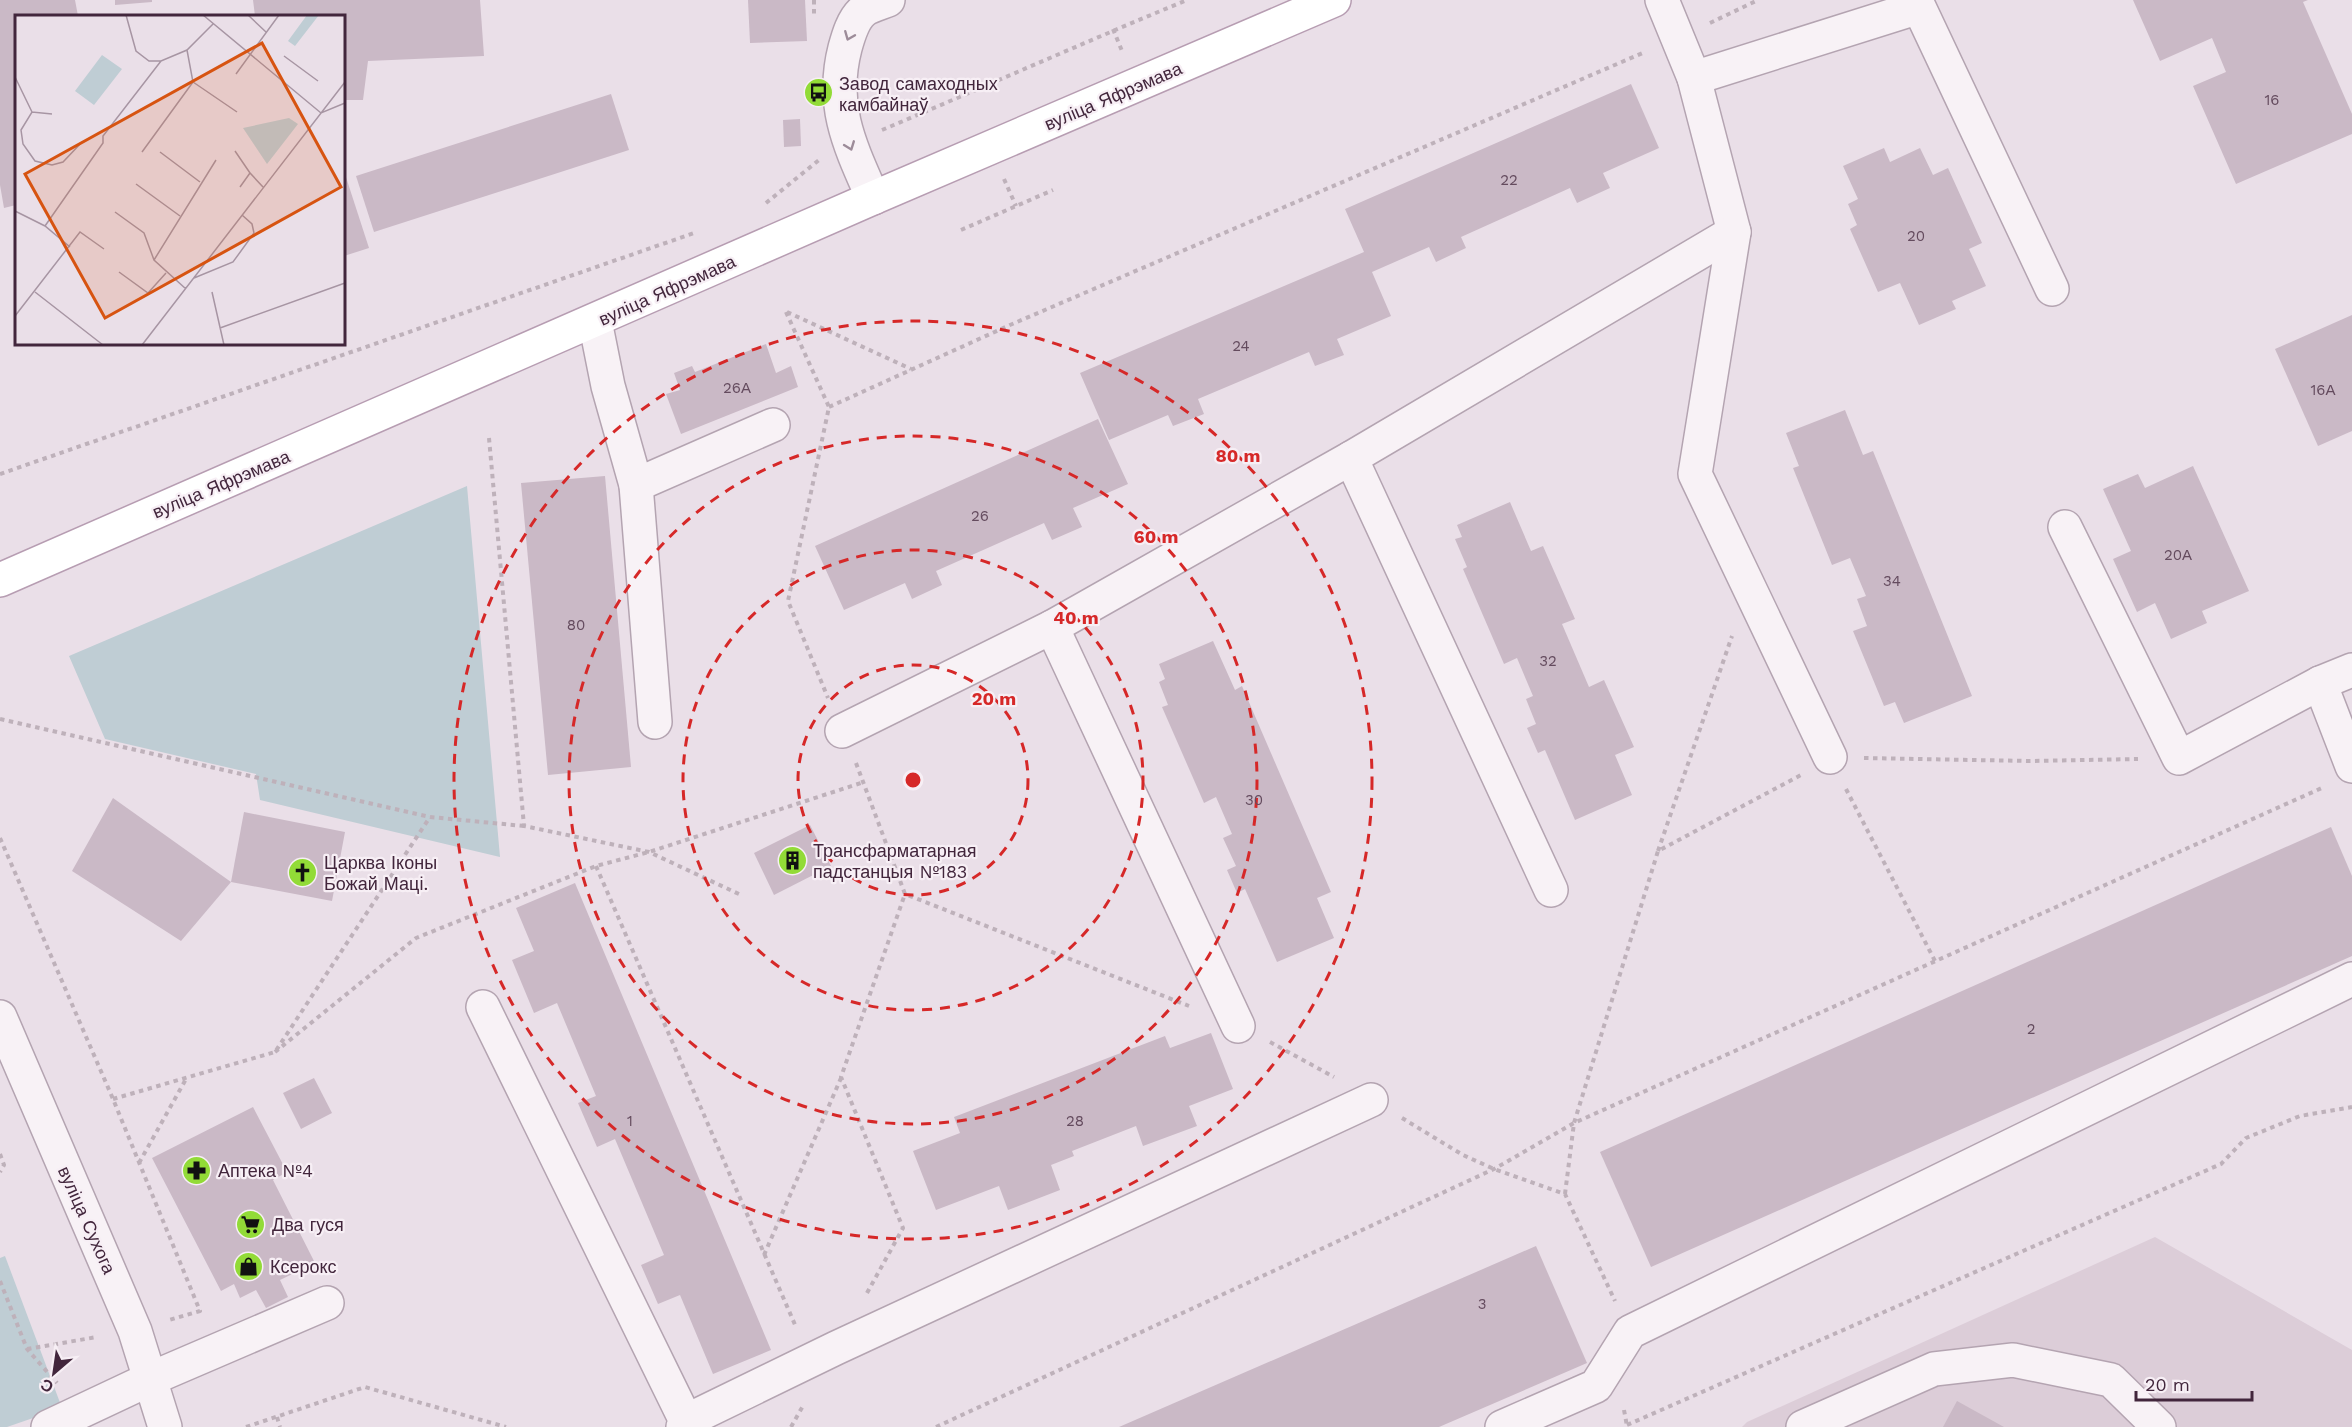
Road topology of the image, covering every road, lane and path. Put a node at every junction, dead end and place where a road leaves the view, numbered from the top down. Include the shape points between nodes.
1 (888, 0) edge
2 (1187, 0) edge
3 (1334, 0) edge
4 (1662, 0) edge
5 (1758, 0) edge
6 (1678, 38) junction
7 (1694, 78) junction
8 (849, 144) junction
9 (1053, 189) dead end
10 (873, 198) junction
11 (763, 205) dead end
12 (961, 230) dead end
13 (699, 232) dead end
14 (1734, 232) junction
15 (2052, 289) dead end
16 (595, 321) junction
17 (912, 369) junction
18 (829, 407) junction
19 (773, 425) dead end
20 (489, 438) dead end
21 (1351, 458) junction
22 (0, 474) edge
23 (636, 486) junction
24 (2065, 527) dead end
25 (0, 580) edge
26 (1749, 588) junction
27 (1052, 627) junction
28 (2352, 670) edge
29 (2320, 683) junction
30 (0, 719) edge
31 (655, 722) dead end
32 (842, 731) junction
33 (1830, 758) junction
34 (2179, 758) junction
35 (2341, 775) edge
36 (864, 782) junction
37 (430, 817) junction
38 (524, 826) junction
39 (0, 838) edge
40 (1658, 851) junction
41 (650, 852) junction
42 (596, 866) junction
43 (1551, 890) dead end
44 (905, 894) junction
45 (741, 895) dead end
46 (1935, 962) junction
47 (2352, 978) edge
48 (483, 1007) dead end
49 (0, 1017) edge
50 (1238, 1026) junction
51 (275, 1052) junction
52 (841, 1077) junction
53 (186, 1078) junction
54 (113, 1099) junction
55 (1371, 1100) junction
56 (2352, 1107) edge
57 (1574, 1123) junction
58 (0, 1154) edge
59 (139, 1163) junction
60 (1494, 1169) junction
61 (0, 1172) edge
62 (1565, 1194) junction
63 (764, 1255) junction
64 (0, 1281) edge
65 (864, 1298) dead end
66 (327, 1303) dead end
67 (200, 1311) dead end
68 (1630, 1332) junction
69 (811, 1361) junction
70 (150, 1379) junction
71 (808, 1398) dead end
72 (81, 1410) junction
73 (277, 1417) junction
74 (685, 1424) edge
75 (1627, 1425) dead end
76 (48, 1427) edge
77 (165, 1427) edge
78 (246, 1427) edge
79 (280, 1427) edge
80 (506, 1427) edge
81 (791, 1427) edge
82 (936, 1427) edge
83 (1502, 1427) edge
84 (1803, 1427) edge
85 (2159, 1427) edge

1 -> 8 street via 862,12 848,35 839,90
2 - 8 path
3 - 10 main road, вуліца Яфрэмава
4 - 6 street
5 - 6 path
6 - 7 street
6 - 17 path
7 - 14 street
7 - 15 street via 1919,7
8 -> 10 street
8 - 11 path via 822,157
9 - 12 path
10 - 16 main road, вуліца Яфрэмава
13 - 22 path
14 - 21 street
14 - 26 street via 1695,474
16 - 23 street via 608,386
16 - 25 main road, вуліца Яфрэмава
17 - 18 path
17 - 18 path via 786,312
18 - 32 path via 788,601
19 - 23 street
20 - 38 path
21 - 27 street
21 - 43 street
23 - 31 street
24 - 34 street
26 - 33 street
26 - 40 path
27 - 32 street
27 - 50 street
28 - 29 street
29 - 34 street
29 - 35 street
30 - 37 path
32 - 36 path
33 - 34 path
33 - 40 path
33 - 46 path
35 - 46 path
36 - 41 path
36 - 44 path
37 - 38 path
37 - 51 path
38 - 41 path
39 - 54 path
40 - 57 path
41 - 42 path
41 - 45 path
42 - 51 path via 416,938
42 - 63 path
44 - 50 path
44 - 52 path
46 - 57 path
47 - 68 street
48 - 74 street
49 - 70 street, вуліца Сухога via 135,1330
50 - 55 path
51 - 53 path
52 - 63 path
52 - 65 path via 903,1228
53 - 54 path
53 - 59 path
54 - 59 path
55 - 60 path
55 - 69 street
56 - 75 path via 2300,1116 2246,1138 2222,1164
57 - 60 path
57 - 62 path
58 - 61 path via 4,1165
59 - 67 path
60 - 62 path
60 - 82 path
62 - 68 path
63 - 69 path
64 - 72 path via 27,1349
66 - 70 street
68 - 83 street via 1596,1386
69 - 74 street
70 - 72 street
70 - 77 street, вуліца Сухога
71 - 81 path
72 - 76 street
73 - 78 path
73 - 79 path
73 - 80 path via 365,1387
84 - 85 street via 1934,1369 2013,1360 2111,1380

